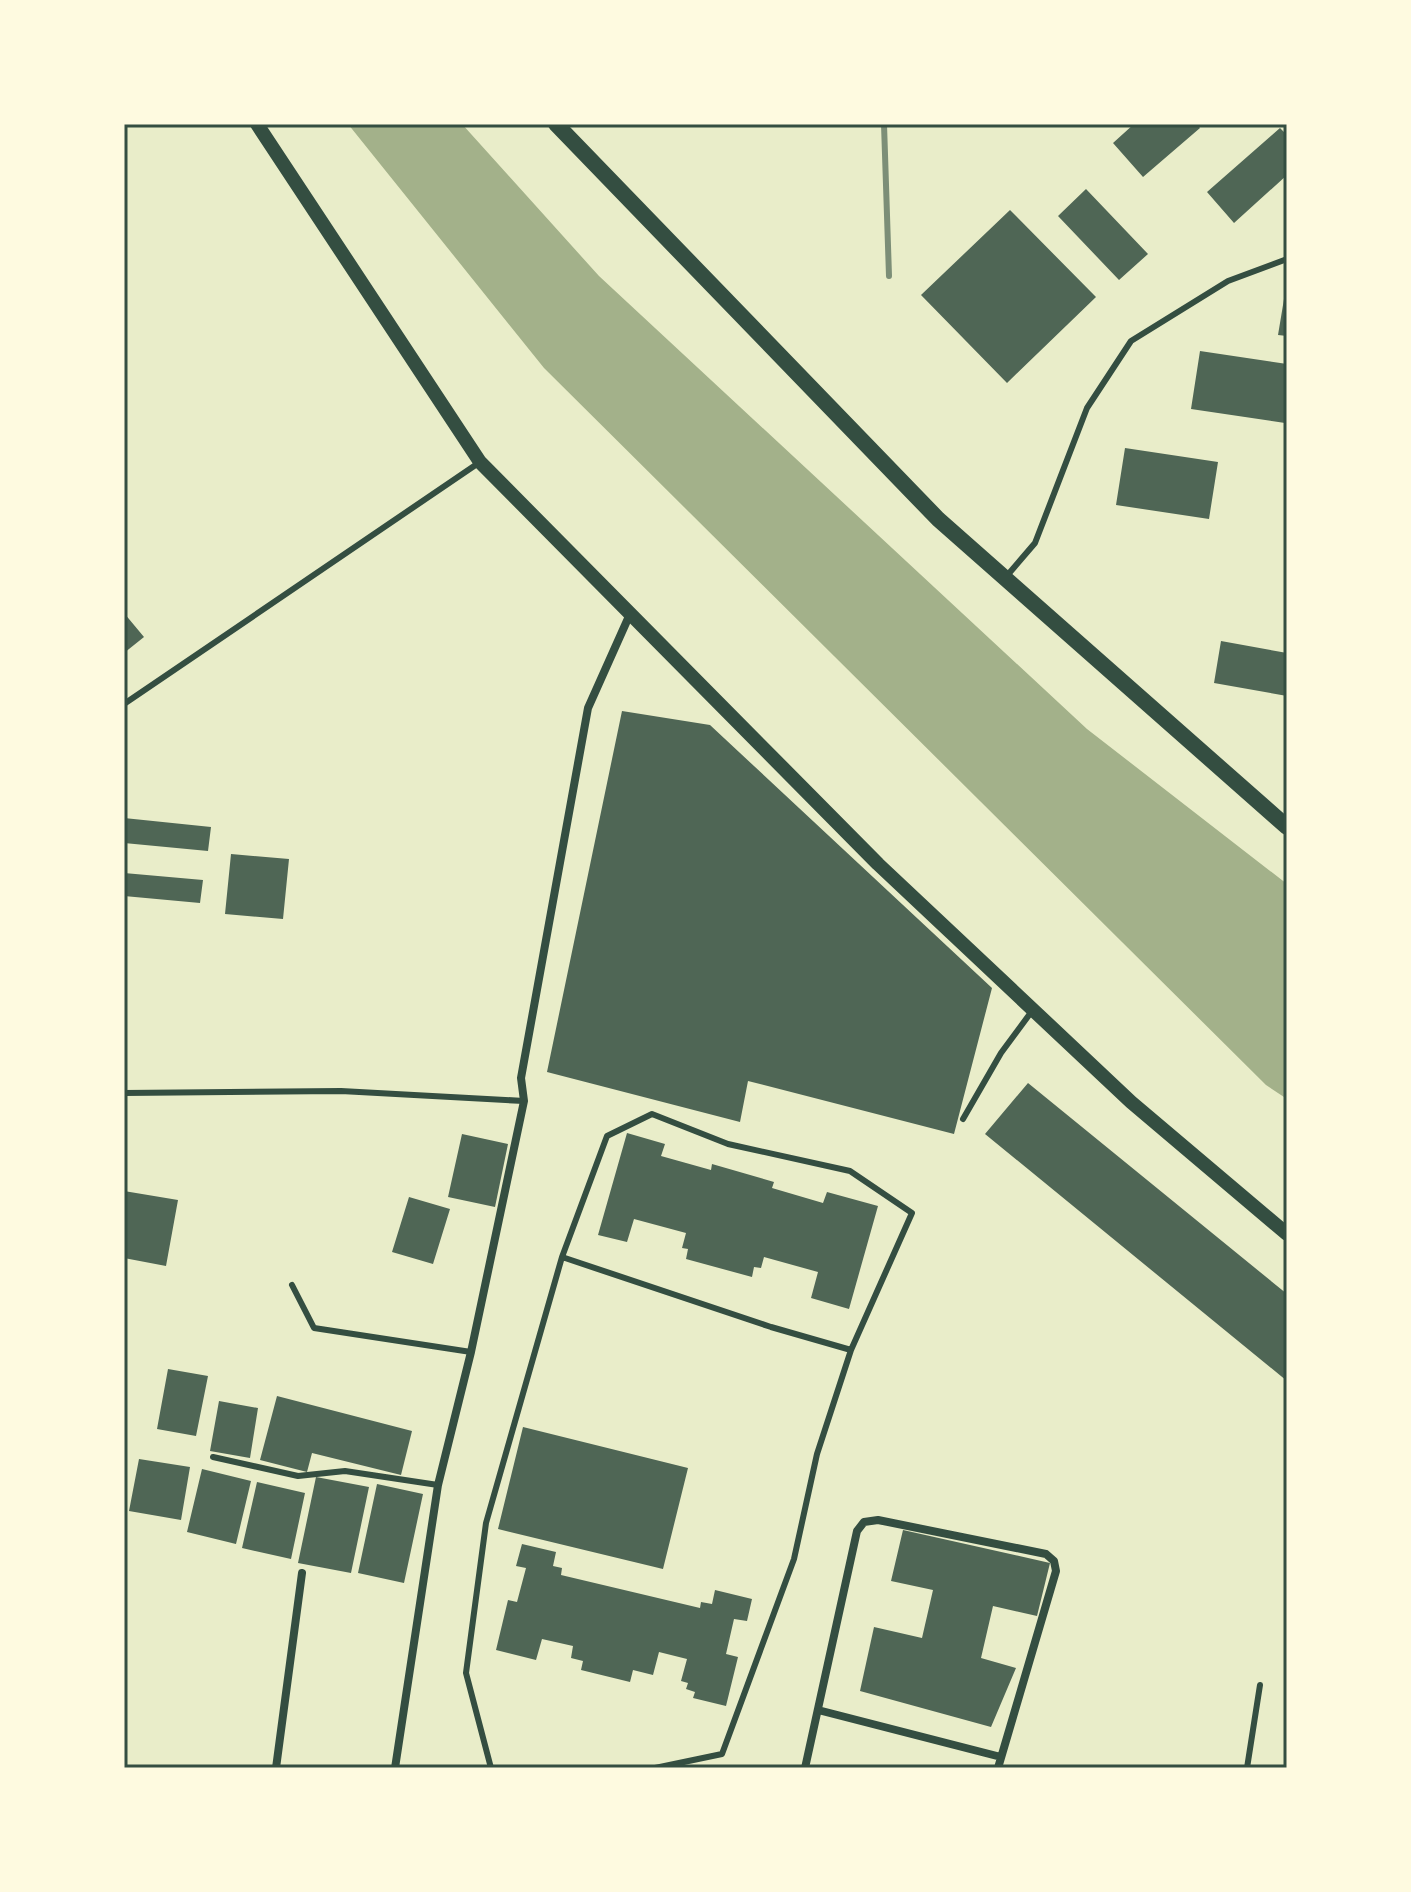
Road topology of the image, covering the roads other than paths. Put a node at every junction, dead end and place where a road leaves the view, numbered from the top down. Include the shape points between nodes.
1 (257, 124) edge
2 (556, 124) edge
3 (1287, 259) edge
4 (480, 462) junction
5 (1005, 578) junction
6 (630, 614) junction
7 (124, 704) edge
8 (1284, 818) edge
9 (1033, 1010) junction
10 (124, 1093) edge
11 (524, 1101) junction
12 (963, 1119) dead end
13 (1287, 1234) edge
14 (562, 1257) junction
15 (292, 1285) dead end
16 (851, 1350) junction
17 (471, 1352) junction
18 (213, 1457) dead end
19 (438, 1485) junction
20 (302, 1573) dead end
21 (1260, 1685) dead end
22 (818, 1710) junction
23 (1001, 1757) junction
24 (276, 1768) edge
25 (395, 1768) edge
26 (491, 1768) edge
27 (655, 1768) edge
28 (805, 1768) edge
29 (998, 1768) edge
30 (1247, 1768) edge

1 - 4 street
2 - 5 main road via 938,519
3 - 5 lane via 1228,281 1131,341 1087,408 1035,543
4 - 6 street
4 - 7 lane
5 - 8 main road
6 - 9 street via 878,864
6 - 11 street via 588,708 521,1078
9 - 12 lane
9 - 13 street via 1131,1102
10 - 11 lane via 341,1091
11 - 17 street
14 - 16 lane
14 - 16 lane via 607,1136 652,1114 728,1144 850,1171 912,1213
14 - 26 lane via 486,1523 466,1673
15 - 17 lane via 314,1328
16 - 27 lane via 817,1454 794,1559 722,1754
17 - 19 street
18 - 19 lane via 298,1476 345,1471
19 - 25 street
20 - 24 street
21 - 30 lane
22 - 23 street
22 - 23 street via 857,1531 864,1522 878,1520 1046,1554 1056,1571
22 - 28 street
23 - 29 street

